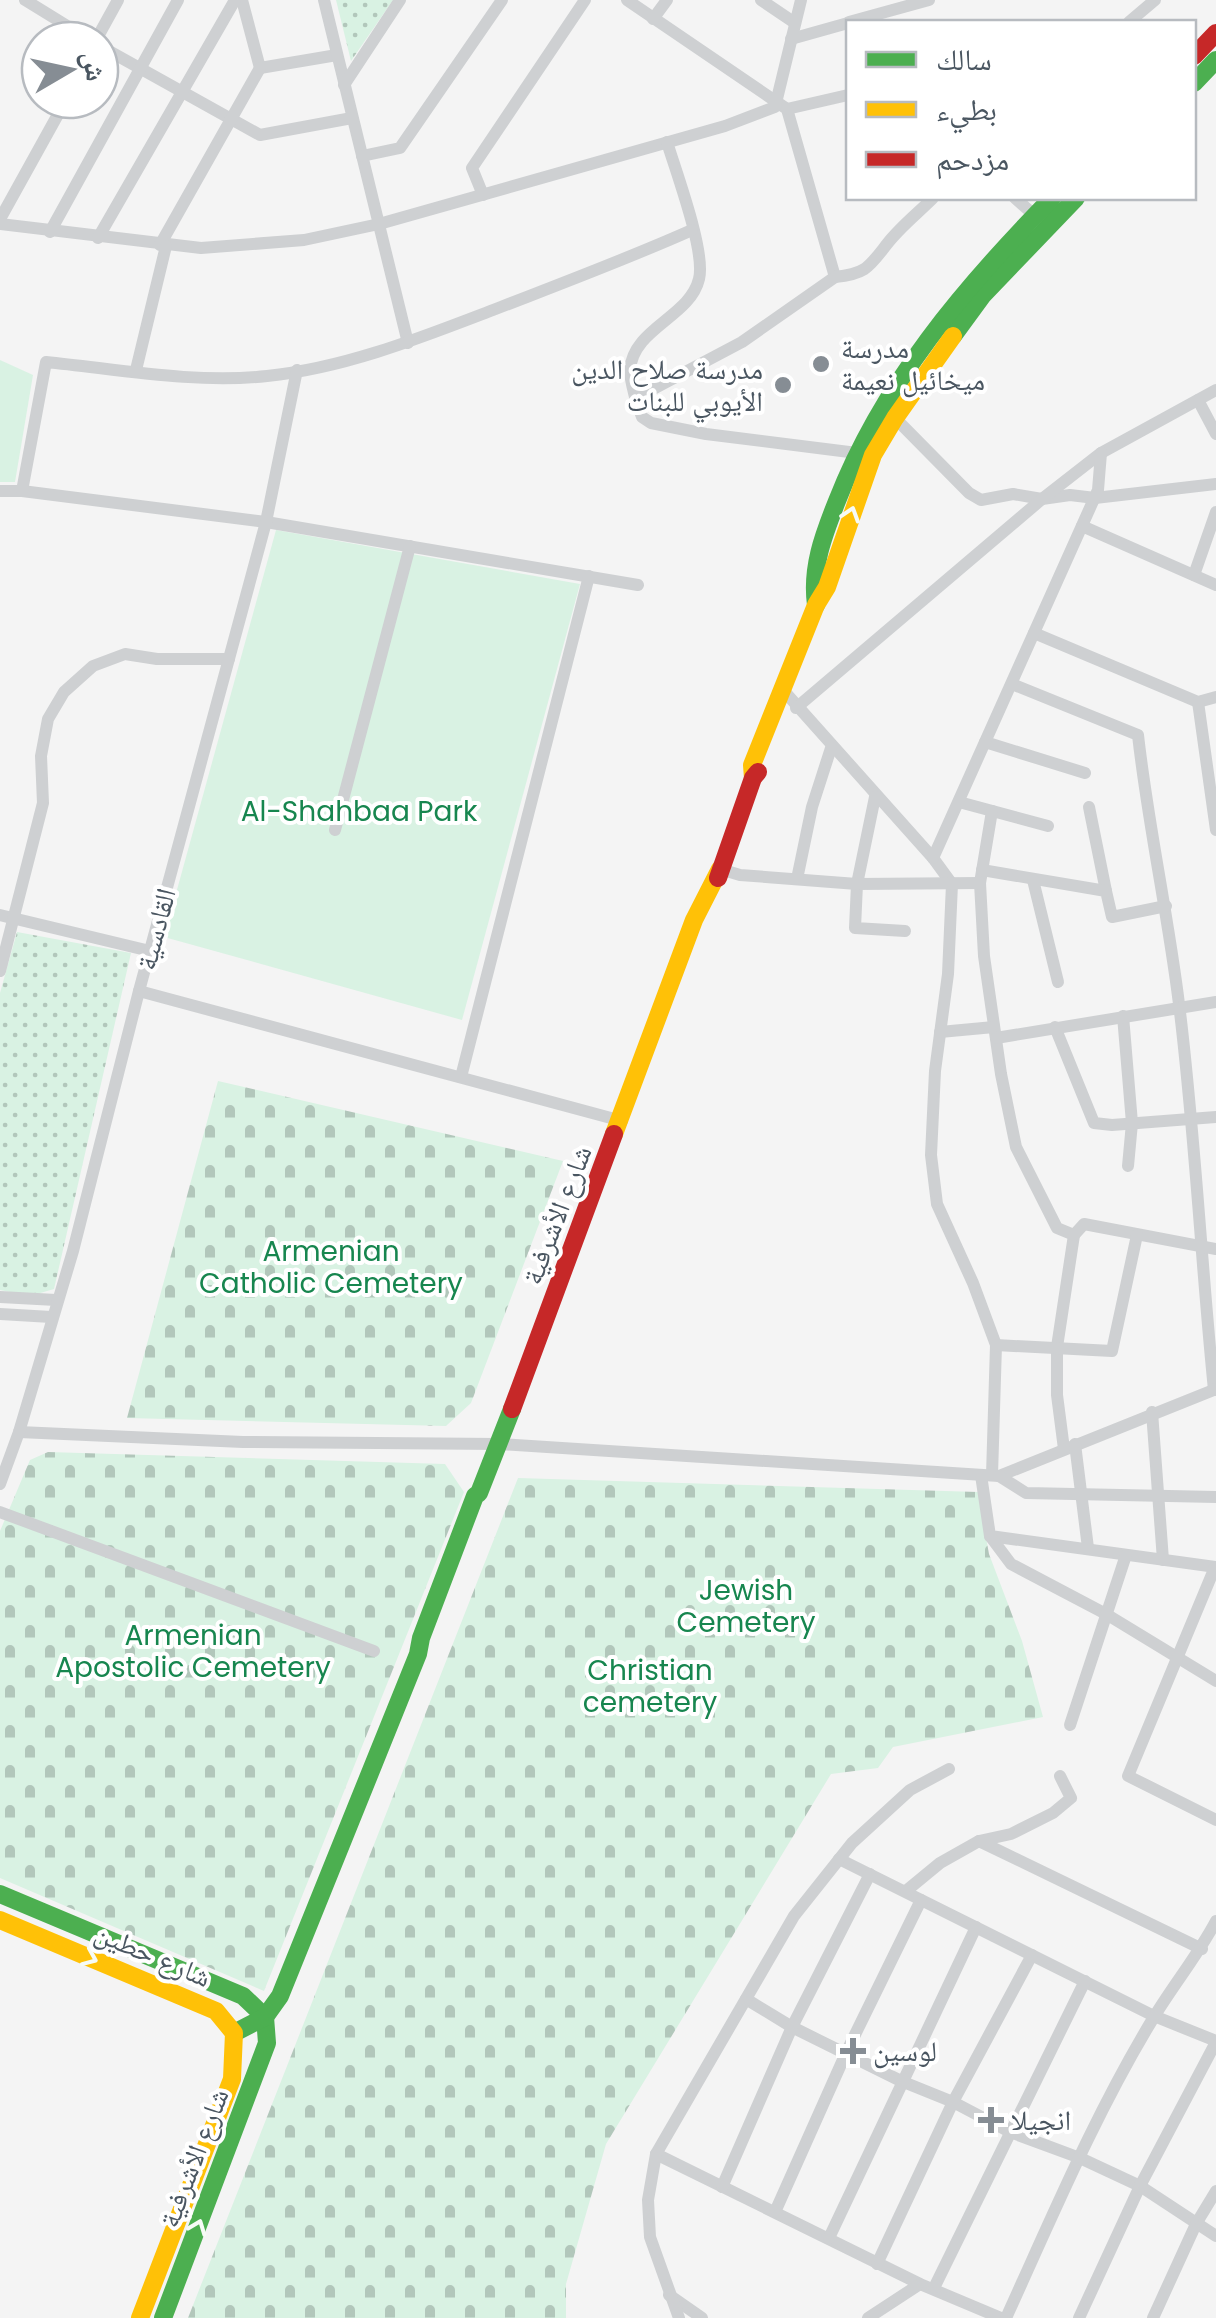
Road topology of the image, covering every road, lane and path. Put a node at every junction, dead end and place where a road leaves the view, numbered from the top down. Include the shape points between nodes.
1 (24, 0) edge
2 (178, 0) edge
3 (238, 0) edge
4 (324, 0) edge
5 (400, 0) edge
6 (502, 0) edge
7 (585, 0) edge
8 (627, 0) edge
9 (667, 0) edge
10 (761, 0) edge
11 (800, 0) edge
12 (929, 0) edge
13 (1155, 0) edge
14 (654, 19) junction
15 (58, 20) edge
16 (859, 20) edge
17 (1131, 20) edge
18 (795, 23) junction
19 (846, 24) edge
20 (1216, 33) edge
21 (791, 39) junction
22 (1196, 54) edge
23 (337, 55) junction
24 (120, 56) edge
25 (1216, 60) edge
26 (139, 67) junction
27 (260, 68) junction
28 (1196, 81) edge
29 (344, 85) junction
30 (184, 91) junction
31 (846, 95) edge
32 (781, 105) junction
33 (231, 118) junction
34 (352, 118) junction
35 (55, 120) edge
36 (668, 142) junction
37 (362, 156) junction
38 (483, 195) junction
39 (931, 200) edge
40 (1017, 200) edge
41 (1051, 200) edge
42 (1073, 200) edge
43 (1040, 221) junction
44 (0, 222) edge
45 (379, 224) junction
46 (692, 230) junction
47 (50, 232) junction
48 (98, 238) junction
49 (163, 245) junction
50 (835, 277) junction
51 (408, 343) junction
52 (136, 370) junction
53 (297, 370) junction
54 (1216, 390) edge
55 (1198, 400) junction
56 (636, 401) junction
57 (894, 418) junction
58 (1216, 434) edge
59 (1101, 453) junction
60 (864, 454) junction
61 (1216, 484) edge
62 (22, 490) junction
63 (0, 491) edge
64 (1095, 498) junction
65 (1042, 500) junction
66 (1216, 512) edge
67 (266, 522) junction
68 (1082, 526) junction
69 (410, 546) junction
70 (1194, 575) junction
71 (590, 576) junction
72 (638, 585) dead end
73 (1216, 585) edge
74 (1034, 633) junction
75 (229, 658) junction
76 (1012, 684) junction
77 (784, 692) junction
78 (1216, 697) edge
79 (1198, 702) junction
80 (796, 708) junction
81 (985, 742) junction
82 (831, 748) junction
83 (1085, 772) dead end
84 (875, 797) junction
85 (959, 802) junction
86 (1089, 807) dead end
87 (992, 810) junction
88 (1048, 826) dead end
89 (335, 830) dead end
90 (1216, 830) edge
91 (933, 858) junction
92 (720, 868) junction
93 (981, 876) junction
94 (797, 879) junction
95 (1033, 880) junction
96 (857, 884) junction
97 (952, 884) junction
98 (1106, 891) junction
99 (1166, 906) junction
100 (0, 915) edge
101 (15, 918) junction
102 (905, 931) dead end
103 (150, 951) junction
104 (0, 970) edge
105 (1058, 982) dead end
106 (139, 991) junction
107 (1216, 1002) edge
108 (1180, 1008) junction
109 (1123, 1016) junction
110 (1055, 1027) junction
111 (940, 1032) junction
112 (995, 1032) junction
113 (461, 1078) junction
114 (1216, 1117) edge
115 (1190, 1118) junction
116 (622, 1121) junction
117 (1132, 1123) junction
118 (1128, 1166) dead end
119 (1074, 1235) junction
120 (1137, 1235) junction
121 (1200, 1248) junction
122 (1216, 1249) edge
123 (0, 1297) edge
124 (56, 1300) junction
125 (0, 1314) edge
126 (51, 1317) junction
127 (996, 1345) junction
128 (1058, 1347) junction
129 (1215, 1389) edge
130 (1152, 1412) junction
131 (11, 1440) edge
132 (499, 1444) junction
133 (1070, 1446) junction
134 (4, 1465) edge
135 (991, 1475) junction
136 (0, 1484) edge
137 (1083, 1494) junction
138 (1160, 1496) junction
139 (1216, 1497) edge
140 (0, 1512) edge
141 (990, 1536) junction
142 (1088, 1548) junction
143 (1126, 1555) junction
144 (1163, 1560) junction
145 (1216, 1567) edge
146 (1106, 1614) junction
147 (374, 1651) dead end
148 (1178, 1661) junction
149 (1216, 1681) edge
150 (1070, 1726) dead end
151 (949, 1769) dead end
152 (1060, 1776) dead end
153 (1216, 1820) edge
154 (979, 1842) junction
155 (839, 1859) junction
156 (870, 1874) junction
157 (906, 1891) junction
158 (0, 1894) edge
159 (921, 1900) junction
160 (0, 1920) edge
161 (1216, 1921) edge
162 (976, 1927) junction
163 (1202, 1949) junction
164 (1032, 1955) junction
165 (1085, 1982) junction
166 (746, 2000) junction
167 (1154, 2016) junction
168 (265, 2017) junction
169 (792, 2027) junction
170 (234, 2033) junction
171 (1216, 2041) edge
172 (846, 2053) junction
173 (901, 2081) junction
174 (954, 2102) junction
175 (1010, 2132) junction
176 (656, 2154) junction
177 (1080, 2158) junction
178 (1140, 2186) junction
179 (722, 2187) junction
180 (1216, 2191) edge
181 (775, 2212) junction
182 (1196, 2224) junction
183 (1216, 2236) edge
184 (829, 2238) junction
185 (877, 2264) junction
186 (927, 2286) junction
187 (669, 2295) junction
188 (140, 2318) edge
189 (163, 2318) edge
190 (679, 2318) edge
191 (702, 2318) edge
192 (868, 2318) edge
193 (1003, 2318) edge
194 (1078, 2318) edge
195 (1152, 2318) edge

1 - 15 street
2 - 26 street
3 - 27 street
3 - 30 street
4 - 23 street
5 - 29 street
6 - 37 street via 400,148
7 - 38 street via 472,168
8 - 14 street
9 - 14 street
10 - 18 street
11 - 18 street
12 - 16 street
13 - 17 street
14 - 32 street
18 - 21 street
19 - 21 street
20 - 22 street
21 - 32 street
23 - 27 street
23 - 29 street
24 - 26 street
25 - 28 street
26 - 30 street
26 - 47 street
27 - 33 street
29 - 34 street
30 - 33 street
30 - 48 street
31 - 32 street
32 - 36 street
32 - 50 street
33 - 34 street via 260,135
33 - 49 street
34 - 37 street
35 - 44 street
36 - 38 street
36 - 46 street
37 - 45 street
38 - 45 street
39 - 50 street via 877,260 854,276
40 - 43 street
41 - 43 street, شارع الأشرفية
42 - 43 street, شارع الأشرفية
43 - 57 street, شارع الأشرفية
43 - 60 street, شارع الأشرفية via 996,255 926,343 881,406
44 - 47 street
45 - 49 street via 304,240
45 - 51 street
46 - 51 street
46 - 56 street via 699,280 688,300 644,339 630,369
47 - 48 street
48 - 49 street
49 - 52 street
50 - 56 street via 742,342
51 - 53 street
52 - 53 street via 266,376
52 - 62 street via 46,362
53 - 67 street, القادسية
54 - 55 street
55 - 58 street
55 - 59 street
56 - 60 street via 651,424
57 - 60 street, شارع الأشرفية
57 - 65 street via 975,498 1013,494
59 - 64 street
59 - 65 street
60 - 77 street, شارع الأشرفية via 814,564 816,605
61 - 64 street
62 - 63 street
62 - 67 street
64 - 65 street
64 - 68 street
65 - 80 street
66 - 70 street
67 - 69 street
67 - 75 street, القادسية
68 - 70 street
68 - 74 street
69 - 71 street
69 - 89 street
70 - 73 street
71 - 72 street
71 - 113 street
74 - 76 street
74 - 79 street
75 - 101 street via 124,654 94,666 64,692 48,720 40,756 43,804
75 - 103 street, القادسية
76 - 81 street
76 - 99 street via 1138,734
77 - 80 street
77 - 92 street, شارع الأشرفية
78 - 79 street
79 - 90 street
80 - 82 street
81 - 83 street
81 - 85 street
82 - 84 street
82 - 94 street
84 - 91 street
84 - 96 street
85 - 87 street
85 - 91 street
86 - 98 street
87 - 88 street
87 - 93 street
91 - 97 street
92 - 94 street
92 - 116 street, شارع الأشرفية via 694,920
93 - 95 street
93 - 97 street
93 - 112 street
94 - 96 street
95 - 98 street
95 - 105 street
96 - 97 street
96 - 102 street via 855,928
97 - 111 street
98 - 99 street via 1112,917
99 - 108 street
100 - 101 street
101 - 103 street
101 - 104 street
103 - 106 street, القادسية
106 - 113 street
106 - 124 street, القادسية
107 - 108 street
108 - 109 street
108 - 115 street
109 - 110 street
109 - 117 street
110 - 112 street
110 - 117 street via 1094,1123
111 - 112 street
111 - 127 street via 931,1155 936,1204
112 - 119 street via 1016,1148 1056,1228
113 - 116 street
114 - 115 street
115 - 117 street
115 - 121 street
116 - 132 street, شارع الأشرفية
117 - 118 street
119 - 120 street via 1084,1224
119 - 128 street
120 - 121 street
120 - 128 street via 1112,1351
121 - 122 street
121 - 129 street
123 - 124 street
124 - 126 street, القادسية
125 - 126 street
126 - 131 street, القادسية
127 - 128 street
127 - 135 street
128 - 133 street via 1057,1395
129 - 130 street
130 - 133 street
130 - 138 street
131 - 132 street
131 - 134 street, القادسية
132 - 135 street
132 - 168 street, شارع الأشرفية via 428,1640 280,1996
133 - 135 street
133 - 137 street
134 - 136 street, القادسية
135 - 137 street via 1026,1493
135 - 141 street
137 - 138 street
137 - 142 street
138 - 139 street
138 - 144 street
140 - 147 street
141 - 142 street
141 - 146 street via 1011,1564
142 - 143 street
143 - 144 street
143 - 146 street
144 - 145 street
145 - 148 street
146 - 148 street
146 - 150 street
148 - 149 street
148 - 153 street via 1128,1776
151 - 155 street via 910,1790
152 - 154 street via 1071,1798 1053,1813
154 - 157 street
154 - 163 street
155 - 156 street
155 - 166 street via 794,1916
156 - 157 street
156 - 169 street
157 - 159 street
158 - 168 street, شارع حطين via 230,1990
159 - 162 street
159 - 172 street
160 -> 170 street, شارع حطين via 216,2011
161 - 163 street
162 - 164 street
162 - 173 street
163 - 167 street
164 - 165 street
164 - 174 street
165 - 167 street
165 - 175 street
166 - 169 street
166 - 176 street
167 - 171 street
167 - 177 street
168 - 170 street
189 -> 168 street, شارع الأشرفية via 267,2043
169 - 172 street
169 - 179 street
170 - 188 street, شارع الأشرفية via 232,2079
171 - 178 street
172 - 173 street
172 - 181 street
173 - 174 street
173 - 184 street
174 - 175 street
174 - 185 street
175 - 177 street
175 - 186 street
176 - 179 street
176 - 187 street via 650,2237
177 - 178 street
177 - 193 street
178 - 182 street
178 - 194 street
179 - 181 street
180 - 182 street
181 - 184 street
182 - 183 street
182 - 195 street
184 - 185 street
185 - 186 street
186 - 192 street
186 - 193 street
187 - 190 street
187 - 191 street

